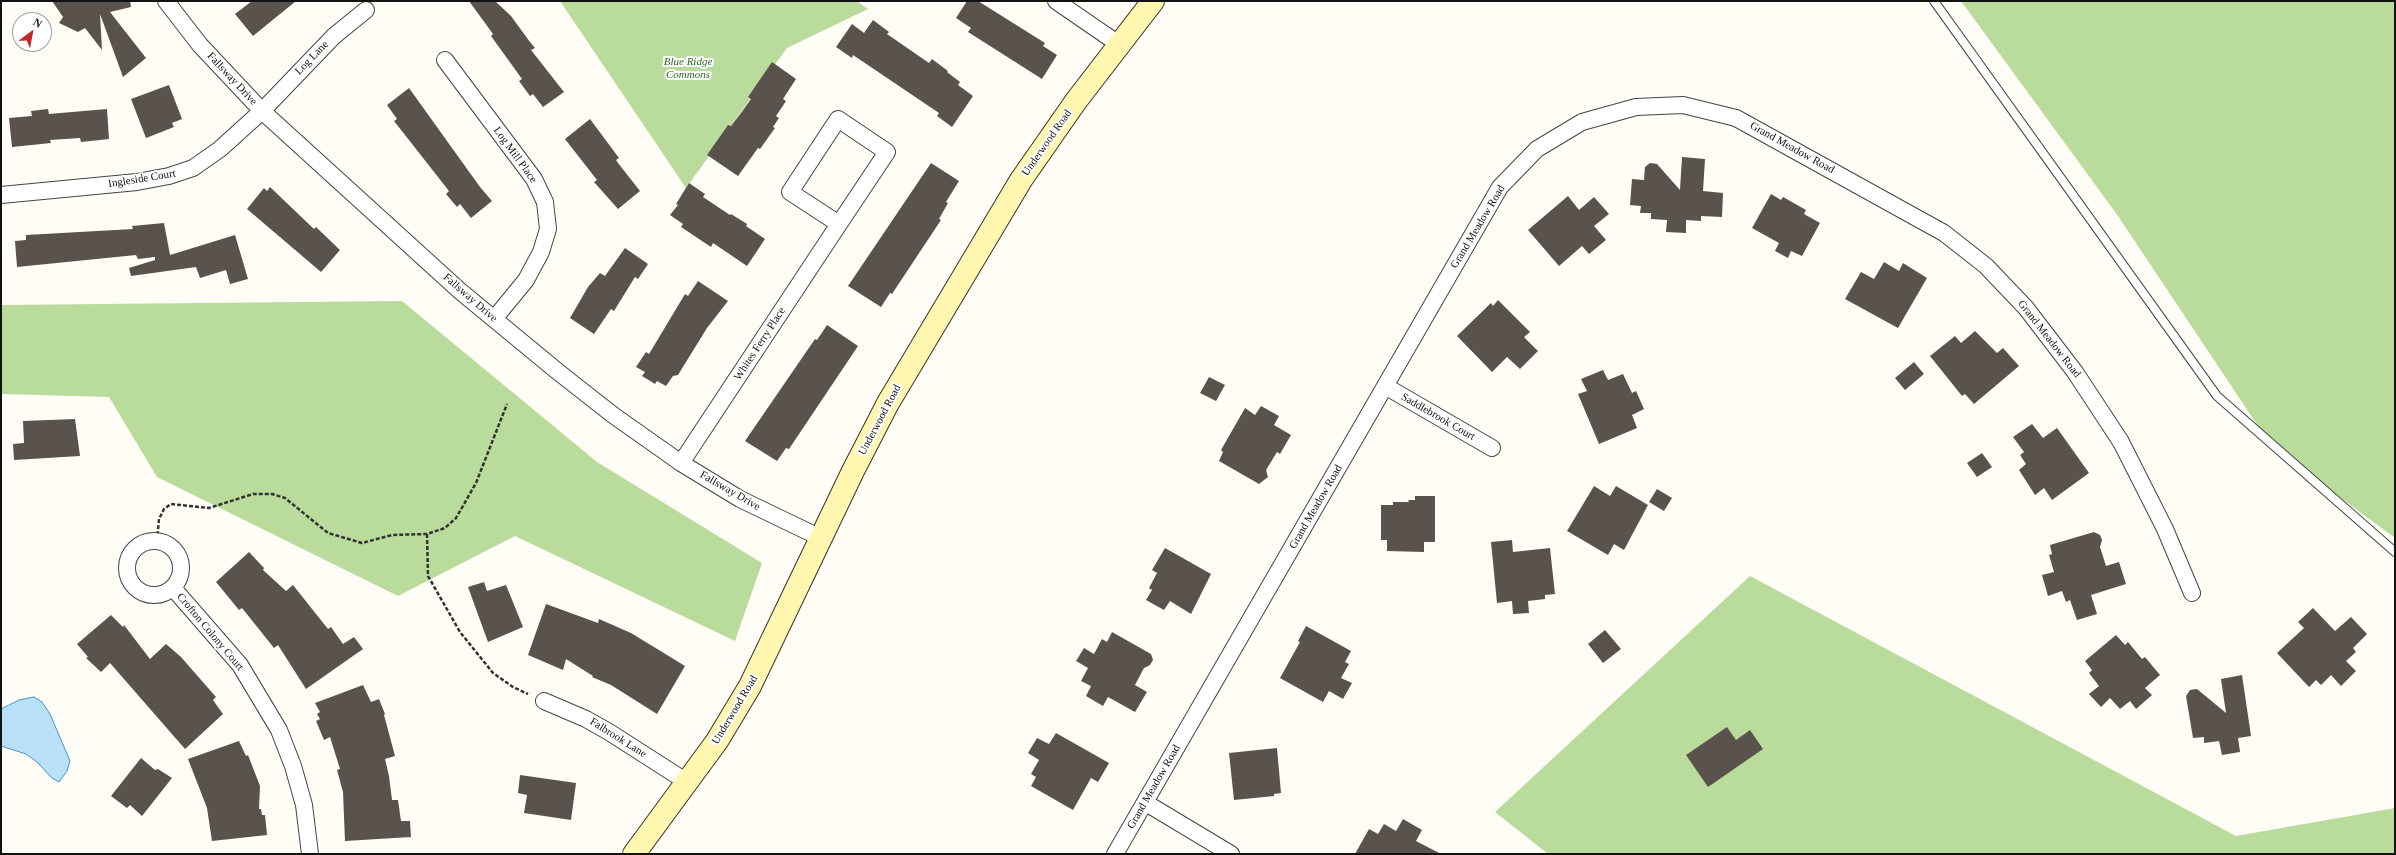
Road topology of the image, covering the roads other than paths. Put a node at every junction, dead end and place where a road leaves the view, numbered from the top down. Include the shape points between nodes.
1 (166, 1) edge
2 (1056, 1) edge
3 (1153, 1) edge
4 (1934, 1) edge
5 (366, 10) dead end
6 (1120, 45) junction
7 (444, 60) dead end
8 (262, 112) junction
9 (1, 195) edge
10 (839, 224) junction
11 (494, 319) junction
12 (1385, 386) junction
13 (1492, 448) dead end
14 (681, 463) junction
15 (820, 538) junction
16 (2395, 552) edge
17 (173, 588) junction
18 (2192, 594) dead end
19 (544, 701) road end
20 (687, 782) junction
21 (1146, 803) junction
22 (310, 854) edge
23 (634, 854) edge
24 (1115, 854) edge
25 (1231, 854) edge

1 - 8 street, Fallsway Drive via 200,45
2 - 6 street
3 - 6 street, Underwood Road
4 - 16 lane via 2217,396
5 - 8 street, Log Lane via 334,36
6 - 15 street, Underwood Road via 1076,101 1017,186 888,403
7 - 11 street, Log Mill Place via 534,179 546,202 548,229 541,252 526,280
8 - 9 street, Ingleside Court via 220,149 193,168 169,176 137,182
8 - 11 street, Fallsway Drive
10 - 10 street, Whites Ferry Place via 790,192 838,119 887,152
10 - 14 street, Whites Ferry Place
11 - 14 street, Fallsway Drive via 614,415
12 - 13 street, Saddlebrook Court
12 - 18 street, Grand Meadow Road via 1500,187 1537,149 1582,122 1636,107 1683,105 1736,118 1944,233 1986,266 2026,308 2075,372 2120,442 2164,529
12 - 21 street, Grand Meadow Road
14 - 15 street, Fallsway Drive via 740,498
15 - 20 street, Underwood Road via 750,686 717,741
17 - 17 street, Crofton Colony Court via 180,579 182,567 180,557 170,545 147,541 137,546 126,563 127,575 132,586 143,594 162,595
17 - 22 street, Crofton Colony Court via 240,665 279,730 294,766 304,805
19 - 20 street, Falbrook Lane via 609,732
20 - 23 street, Underwood Road
21 - 24 street, Grand Meadow Road
21 - 25 street

